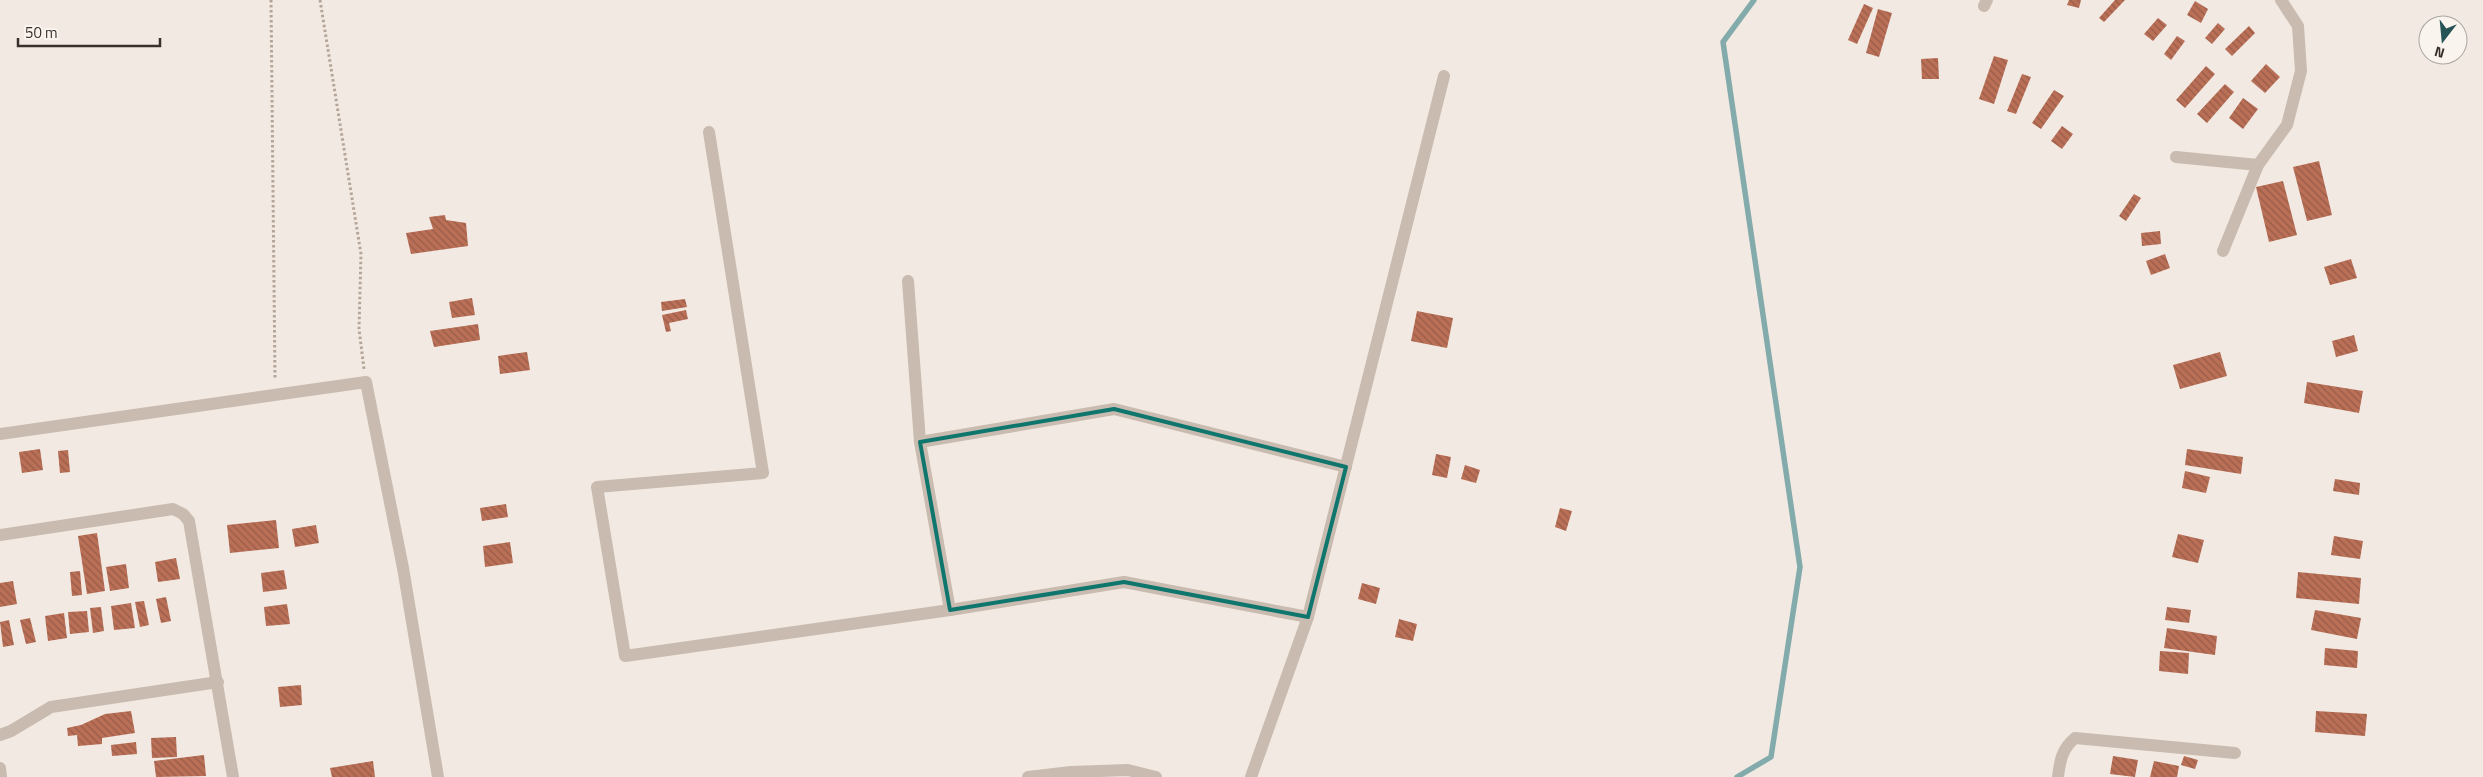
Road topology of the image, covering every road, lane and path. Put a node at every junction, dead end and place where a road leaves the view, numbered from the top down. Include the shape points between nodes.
1 (271, 0) edge
2 (320, 0) edge
3 (2282, 0) edge
4 (1444, 76) dead end
5 (710, 132) dead end
6 (2176, 156) dead end
7 (2258, 165) junction
8 (2223, 251) dead end
9 (908, 282) dead end
10 (366, 382) junction
11 (276, 395) junction
12 (0, 434) edge
13 (920, 442) junction
14 (1346, 467) junction
15 (0, 535) edge
16 (950, 610) junction
17 (1308, 617) junction
18 (218, 682) junction
19 (0, 735) edge
20 (2235, 753) dead end
21 (0, 768) edge
22 (1, 777) edge
23 (233, 777) edge
24 (438, 777) edge
25 (1028, 777) edge
26 (1156, 777) edge
27 (1251, 777) edge
28 (2058, 777) edge

1 - 11 path
2 - 10 path via 361,254 359,329
3 - 7 street via 2298,26 2301,71 2288,125
4 - 14 street
5 - 16 street via 763,473 597,487 625,656
6 - 7 street
7 - 8 street
9 - 13 street
10 - 11 street
10 - 24 street
11 - 12 street
13 - 14 street via 1114,409
13 - 16 street
14 - 17 street
15 - 18 street via 173,509 183,514 189,521
16 - 17 street via 1124,582
17 - 27 street
18 - 19 street via 51,706
18 - 23 street
20 - 28 street via 2075,738 2060,756
21 - 22 street
25 - 26 street via 1128,770

